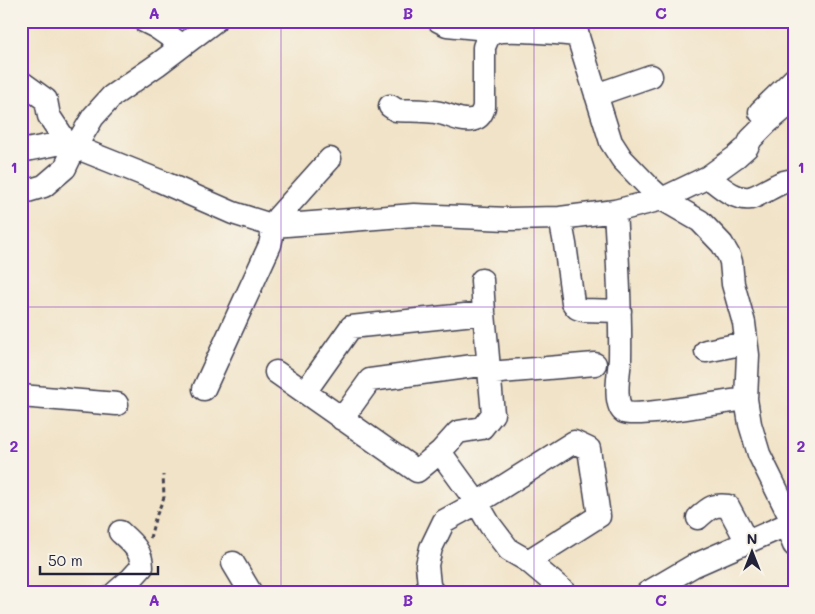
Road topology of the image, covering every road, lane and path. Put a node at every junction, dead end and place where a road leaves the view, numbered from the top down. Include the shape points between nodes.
1 (144, 21) edge
2 (214, 21) edge
3 (439, 21) edge
4 (483, 28) edge
5 (575, 28) edge
6 (182, 45) junction
7 (651, 76) dead end
8 (794, 79) edge
9 (21, 82) edge
10 (596, 95) junction
11 (794, 100) edge
12 (390, 106) dead end
13 (752, 139) junction
14 (69, 145) junction
15 (21, 151) edge
16 (330, 159) dead end
17 (708, 177) junction
18 (794, 181) edge
19 (21, 193) edge
20 (662, 199) junction
21 (615, 211) junction
22 (560, 218) junction
23 (274, 226) junction
24 (482, 280) dead end
25 (620, 311) junction
26 (484, 313) junction
27 (746, 343) junction
28 (706, 351) dead end
29 (595, 364) dead end
30 (488, 369) junction
31 (276, 372) dead end
32 (204, 388) dead end
33 (305, 392) junction
34 (21, 396) edge
35 (746, 399) junction
36 (117, 404) dead end
37 (342, 419) junction
38 (440, 452) junction
39 (162, 475) dead end
40 (477, 503) junction
41 (698, 518) dead end
42 (791, 528) edge
43 (120, 532) dead end
44 (747, 542) junction
45 (140, 556) junction
46 (528, 561) junction
47 (233, 563) dead end
48 (657, 590) edge
49 (115, 593) edge
50 (251, 593) edge
51 (434, 593) edge
52 (566, 593) edge

1 - 6 street
2 - 6 street
3 - 4 street
4 - 5 street via 512,31
4 - 12 street via 487,39 484,48 484,107 479,117 462,120 438,112 396,110
5 - 10 street
6 - 14 street via 112,96
7 - 10 street
8 - 13 street via 757,116
9 - 14 street via 46,100 49,116
10 - 20 street via 612,142 622,159
11 - 13 street
13 - 17 street via 737,156
14 - 15 street
14 - 19 street via 65,168 44,186
14 - 23 street via 233,213
16 - 23 street via 278,217
17 - 18 street via 729,193 750,198 784,182
17 - 20 street
20 - 21 street
20 - 27 street via 700,221 722,244 731,262 732,284 744,323
21 - 22 street
21 - 25 street
22 - 23 street via 414,215
22 - 25 street via 573,303 583,310
23 - 32 street via 270,245
24 - 26 street
25 - 35 street via 618,397 624,412 634,414
26 - 30 street
26 - 33 street via 350,327
27 - 28 street
27 - 35 street
29 - 30 street
30 - 37 street via 370,380
30 - 38 street via 493,414 482,428 458,432
31 - 33 street
33 - 37 street
34 - 36 street
35 - 42 street via 759,454
37 - 38 street via 417,472
38 - 40 street
39 - 45 path via 164,497 148,546
40 - 46 street via 509,550
40 - 46 street via 574,442 589,449 599,516
40 - 51 street via 444,521 431,548 427,565
41 - 44 street via 708,508 728,506
42 - 44 street
43 - 45 street via 136,547
44 - 48 street via 693,566
45 - 49 street via 142,567
46 - 52 street
47 - 50 street

